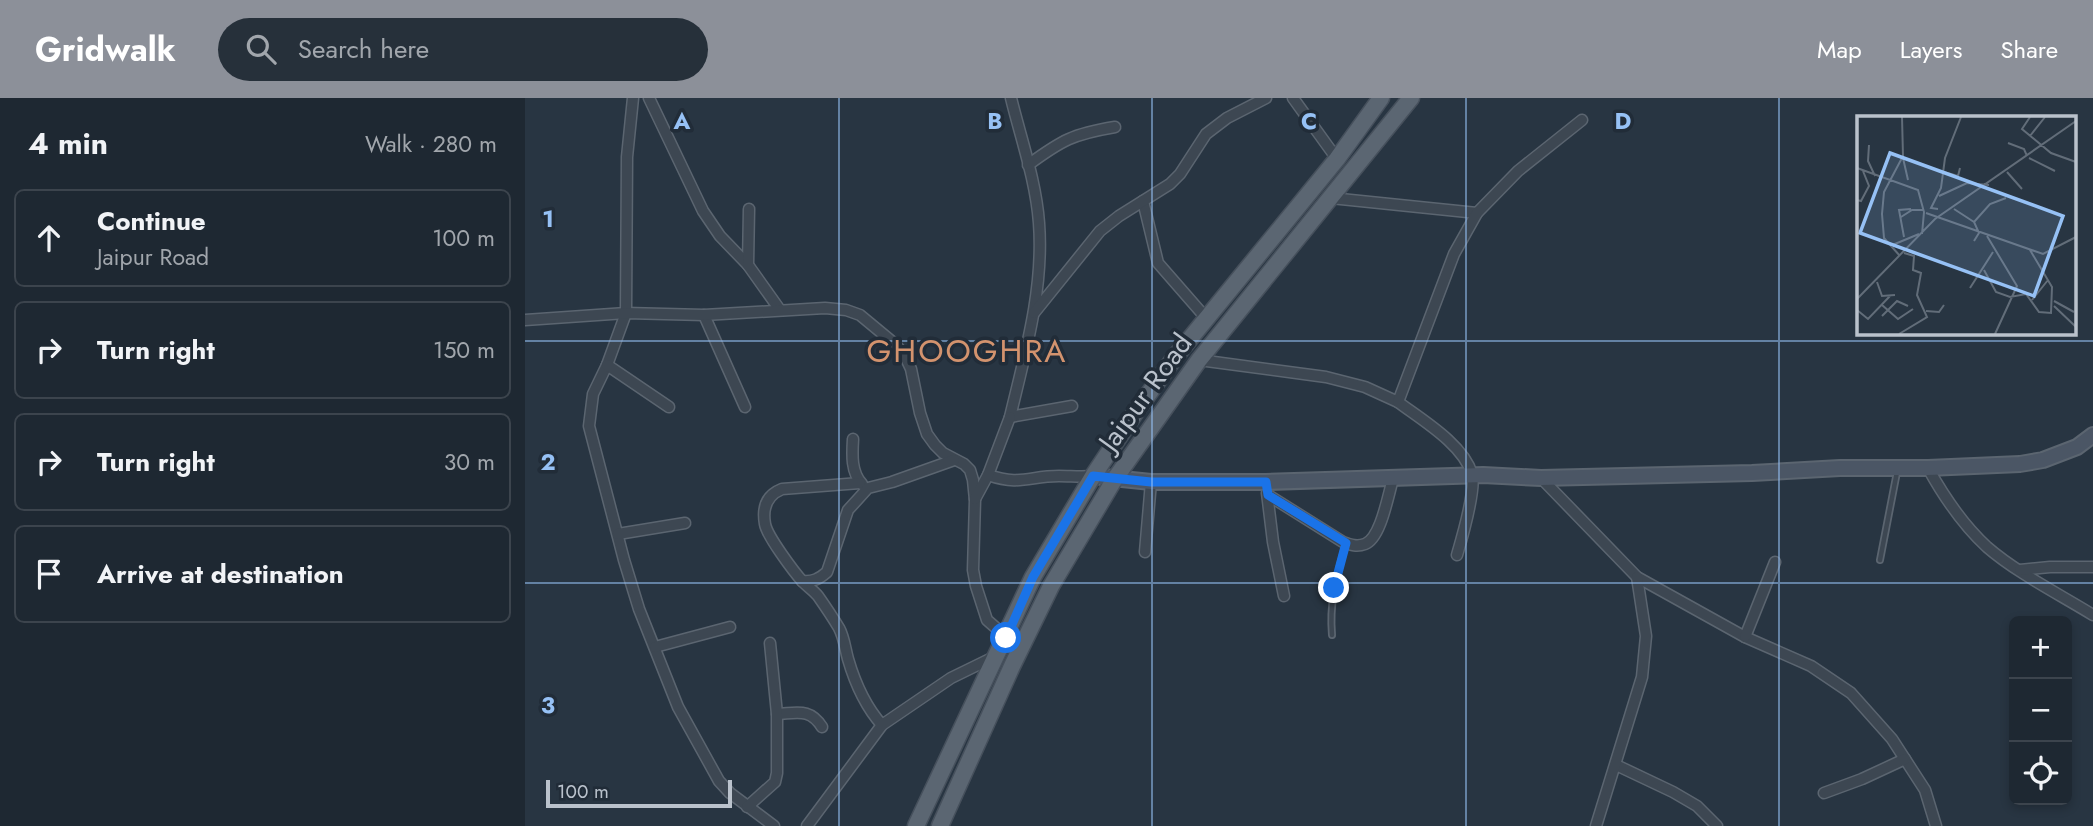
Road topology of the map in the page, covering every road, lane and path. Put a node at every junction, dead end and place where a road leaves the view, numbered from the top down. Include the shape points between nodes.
1 (633, 98) edge
2 (649, 98) edge
3 (1011, 98) edge
4 (1266, 98) edge
5 (1293, 98) edge
6 (1381, 98) edge
7 (1411, 98) edge
8 (1582, 120) dead end
9 (1115, 127) dead end
10 (1337, 159) junction
11 (1028, 165) junction
12 (1323, 175) junction
13 (1336, 193) junction
14 (1143, 201) junction
15 (749, 209) dead end
16 (1476, 213) junction
17 (748, 265) junction
18 (780, 310) junction
19 (626, 313) junction
20 (1034, 313) junction
21 (704, 315) junction
22 (1206, 318) junction
23 (525, 320) edge
24 (1199, 360) junction
25 (607, 365) junction
26 (1398, 402) junction
27 (1072, 406) dead end
28 (669, 407) dead end
29 (745, 407) dead end
30 (1010, 417) junction
31 (2093, 435) edge
32 (853, 439) dead end
33 (954, 460) junction
34 (1898, 468) junction
35 (1928, 468) junction
36 (988, 475) junction
37 (1093, 476) junction
38 (1472, 477) junction
39 (1541, 478) junction
40 (1393, 479) junction
41 (1114, 480) junction
42 (1151, 482) junction
43 (864, 485) junction
44 (1267, 489) junction
45 (975, 500) junction
46 (685, 523) dead end
47 (618, 534) junction
48 (1346, 543) junction
49 (1145, 552) dead end
50 (1457, 555) dead end
51 (1880, 561) dead end
52 (1775, 562) dead end
53 (2093, 568) edge
54 (2019, 570) junction
55 (1637, 577) junction
56 (802, 581) junction
57 (1284, 596) dead end
58 (2093, 615) edge
59 (730, 627) dead end
60 (1332, 635) dead end
61 (1745, 637) junction
62 (1006, 638) junction
63 (770, 643) dead end
64 (655, 647) junction
65 (1020, 649) junction
66 (994, 657) junction
67 (777, 714) junction
68 (882, 725) junction
69 (822, 727) dead end
70 (1905, 759) junction
71 (1616, 765) junction
72 (1824, 793) dead end
73 (747, 807) junction
74 (774, 826) edge
75 (807, 826) edge
76 (916, 826) edge
77 (940, 826) edge
78 (1596, 826) edge
79 (1717, 826) edge
80 (1936, 826) edge

1 - 19 street via 627,157
2 - 17 street via 703,211
3 - 11 street
4 - 14 street via 1206,134 1180,174
5 - 10 street
6 - 10 main road, Jaipur Road
7 - 13 main road, Jaipur Road
8 - 16 street via 1518,171
9 - 11 street via 1069,138
10 - 12 main road, Jaipur Road
11 - 20 street via 1039,225
12 - 13 main road
12 - 22 main road, Jaipur Road
13 - 16 street
13 - 24 main road, Jaipur Road
14 - 20 street via 1100,231
14 - 22 street via 1158,263
15 - 17 street
16 - 26 street via 1450,266
17 - 18 street
18 - 21 street
18 - 33 street via 846,310 895,344 911,369 927,433
19 - 21 street
19 - 23 street
19 - 25 street
20 - 30 street
21 - 29 street
22 - 37 main road, Jaipur Road
24 - 26 street via 1326,377
24 - 41 main road, Jaipur Road
25 - 28 street
25 - 47 street via 593,394 589,426
26 - 38 street via 1456,447
27 - 30 street
30 - 36 street
31 - 35 street via 2077,447 2043,460
32 - 43 street via 852,459
33 - 43 street via 893,482
33 - 45 street via 970,470
34 - 35 street
34 - 39 street
34 - 51 lane
35 - 54 street via 1961,519 1987,547
36 - 37 street via 1017,482
36 - 45 street
37 - 41 street
37 - 62 main road, Jaipur Road via 1033,577
38 - 39 street
38 - 40 street
38 - 50 street
39 - 55 street
40 - 44 street
40 - 48 street via 1377,533 1366,544
41 - 42 street
41 - 65 main road, Jaipur Road via 1051,586
42 - 44 street
42 - 49 street
43 - 56 street via 848,510 827,572 810,582
43 - 56 street via 782,489 768,498 765,524
44 - 48 street
44 - 57 street
45 - 62 street via 972,570 988,620
46 - 47 street
47 - 64 street
48 - 60 lane via 1330,614
52 - 61 street
53 - 54 street
54 - 58 street
55 - 61 street
55 - 71 street via 1646,652
56 - 68 street via 838,626 858,688
59 - 64 street
61 - 70 street via 1811,666 1851,693
62 - 65 street
62 - 66 main road, Jaipur Road
63 - 67 street
64 - 73 street via 678,707 719,781
65 - 77 main road, Jaipur Road
66 - 68 street via 951,678
66 - 76 main road, Jaipur Road
67 - 69 street via 810,713
67 - 73 street via 775,782
68 - 75 street
70 - 72 street
70 - 80 street via 1925,790
71 - 78 street
71 - 79 street via 1697,806
73 - 74 street

